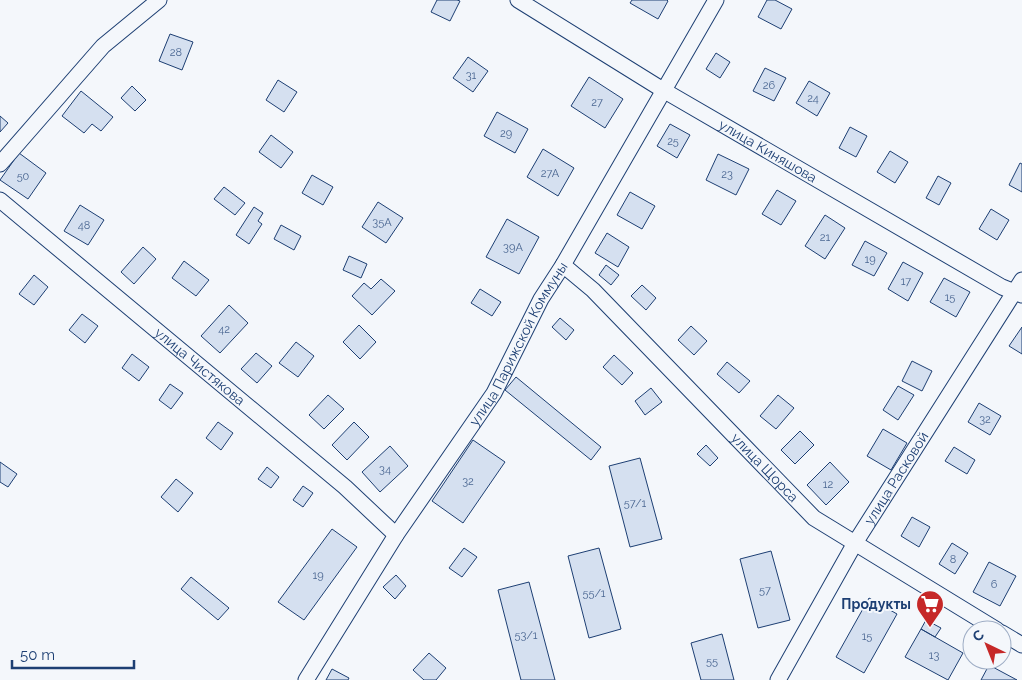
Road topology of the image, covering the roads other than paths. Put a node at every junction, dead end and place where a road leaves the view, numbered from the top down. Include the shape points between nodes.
1 (159, 0) edge
2 (518, 0) edge
3 (716, 0) edge
4 (663, 90) junction
5 (0, 164) edge
6 (0, 200) edge
7 (563, 265) junction
8 (1020, 289) edge
9 (396, 535) junction
10 (855, 544) junction
11 (980, 620) edge
12 (306, 680) edge
13 (778, 680) edge

1 - 5 street via 103,46
2 - 4 street, улица Киняшова
3 - 4 street, улица Парижской Коммуны
4 - 7 street, улица Парижской Коммуны
4 - 8 street, улица Киняшова via 1002,287
6 - 9 street, улица Чистякова via 345,487
7 - 9 street, улица Парижской Коммуны via 541,299 494,393
7 - 10 street, улица Щорса via 593,290 814,518
8 - 10 street, улица Расковой
9 - 12 street, улица Парижской Коммуны
10 - 11 street, улица Щорса
10 - 13 street, улица Расковой

